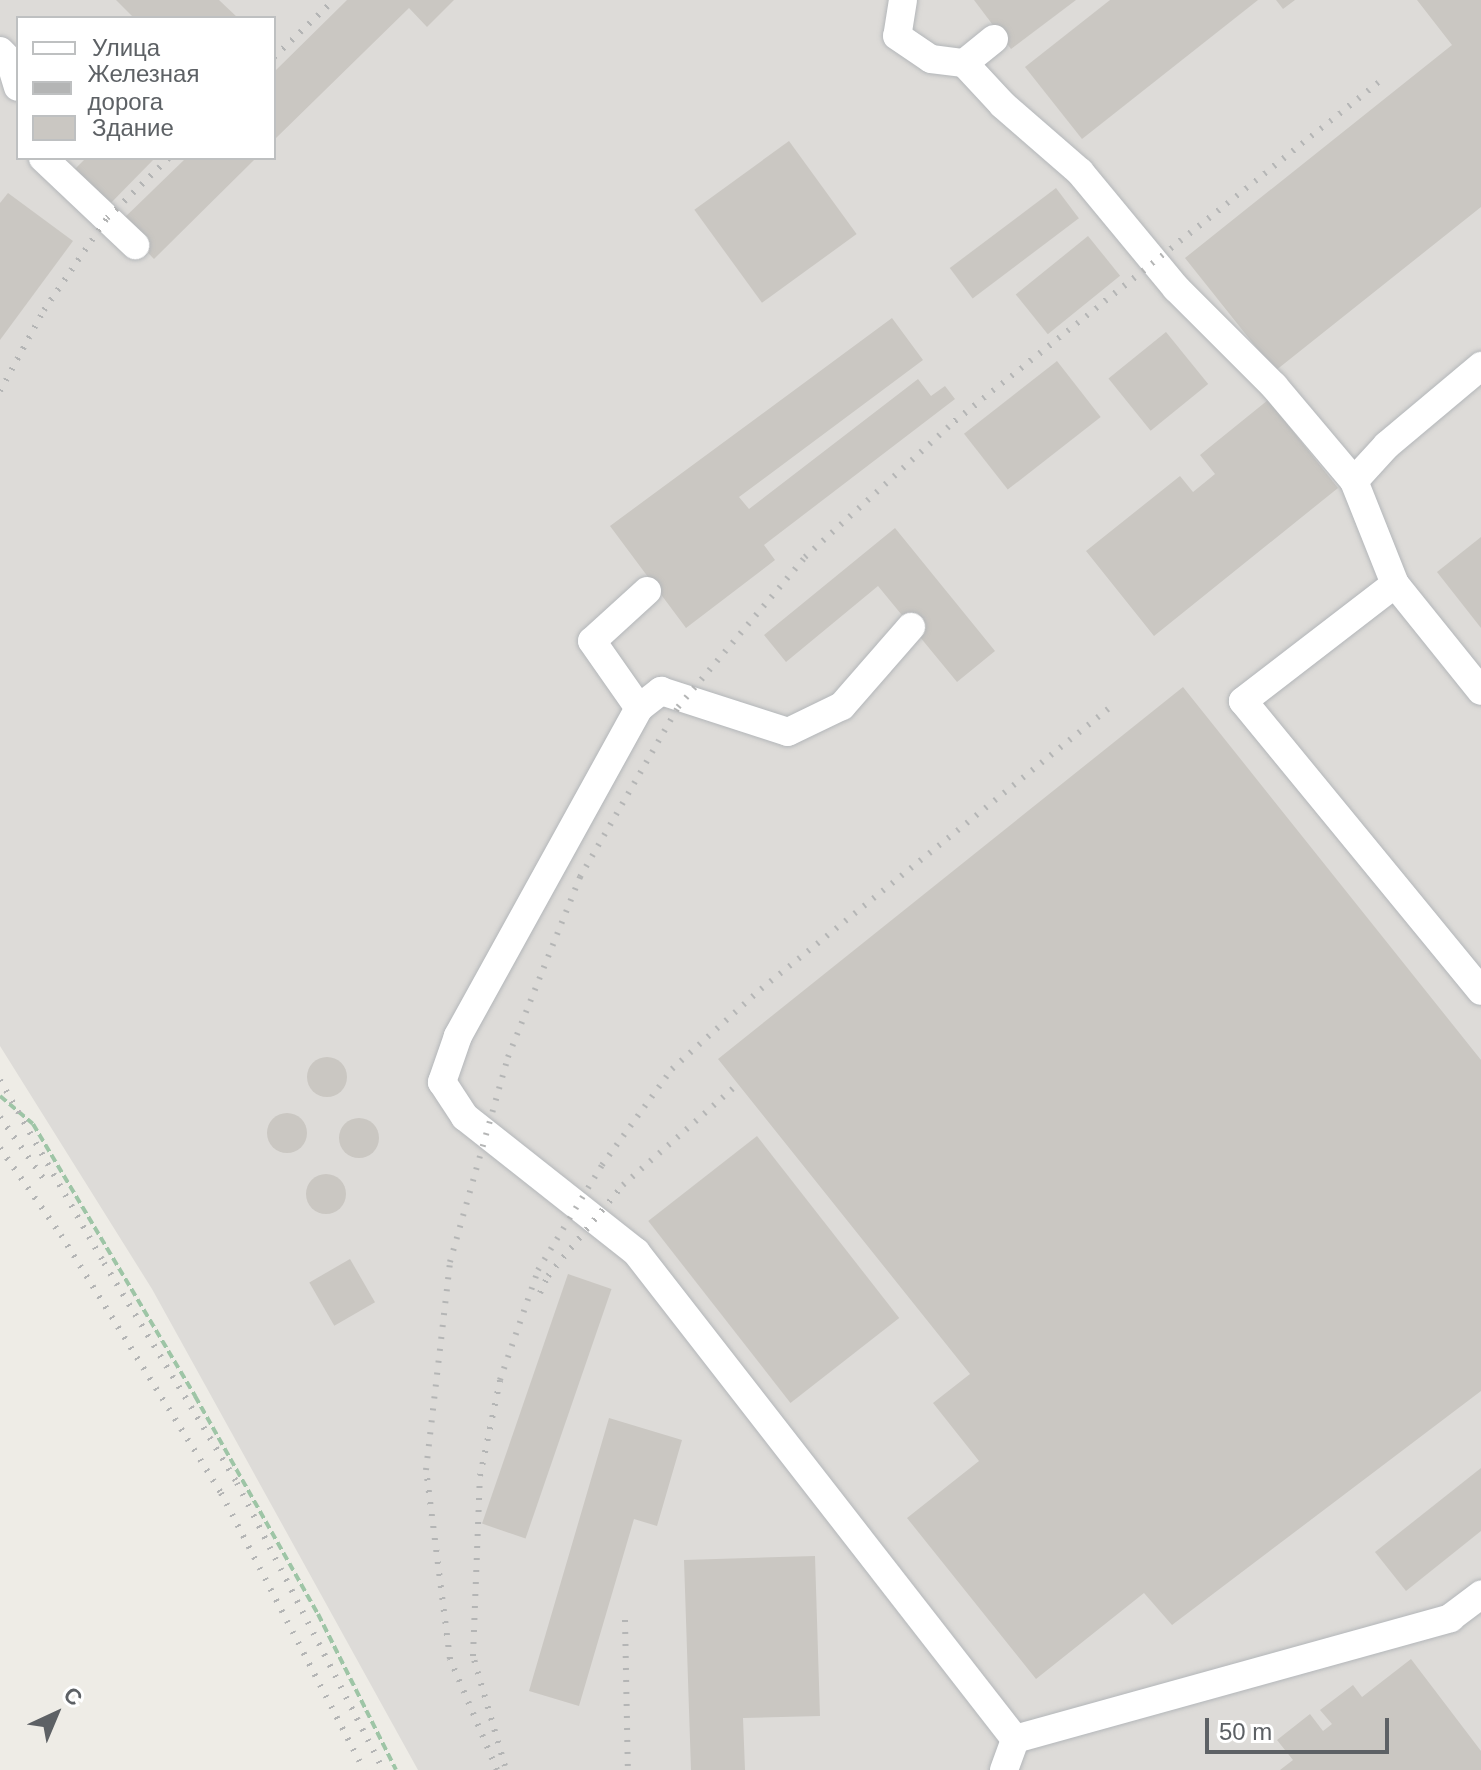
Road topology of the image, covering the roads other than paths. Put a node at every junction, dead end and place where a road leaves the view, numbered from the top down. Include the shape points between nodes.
1 (903, 0) edge
2 (994, 39) dead end
3 (0, 51) edge
4 (964, 63) junction
5 (16, 80) edge
6 (45, 160) edge
7 (135, 245) dead end
8 (1481, 366) edge
9 (1354, 481) junction
10 (1395, 584) junction
11 (647, 591) dead end
12 (911, 627) dead end
13 (1481, 691) edge
14 (639, 708) junction
15 (1481, 991) edge
16 (1481, 1595) edge
17 (1015, 1739) junction
18 (1004, 1770) edge

1 - 4 lane via 897,36 931,59
2 - 4 lane
3 - 5 lane via 10,61
4 - 9 lane via 1080,172 1176,288 1274,386
6 - 7 lane
8 - 9 lane via 1387,445
9 - 10 lane
10 - 13 lane
10 - 15 lane via 1243,701
11 - 14 lane via 592,641
12 - 14 lane via 842,706 788,732 661,691
14 - 17 lane via 458,1036 442,1082 465,1117 636,1252
16 - 17 lane via 1450,1618
17 - 18 lane

